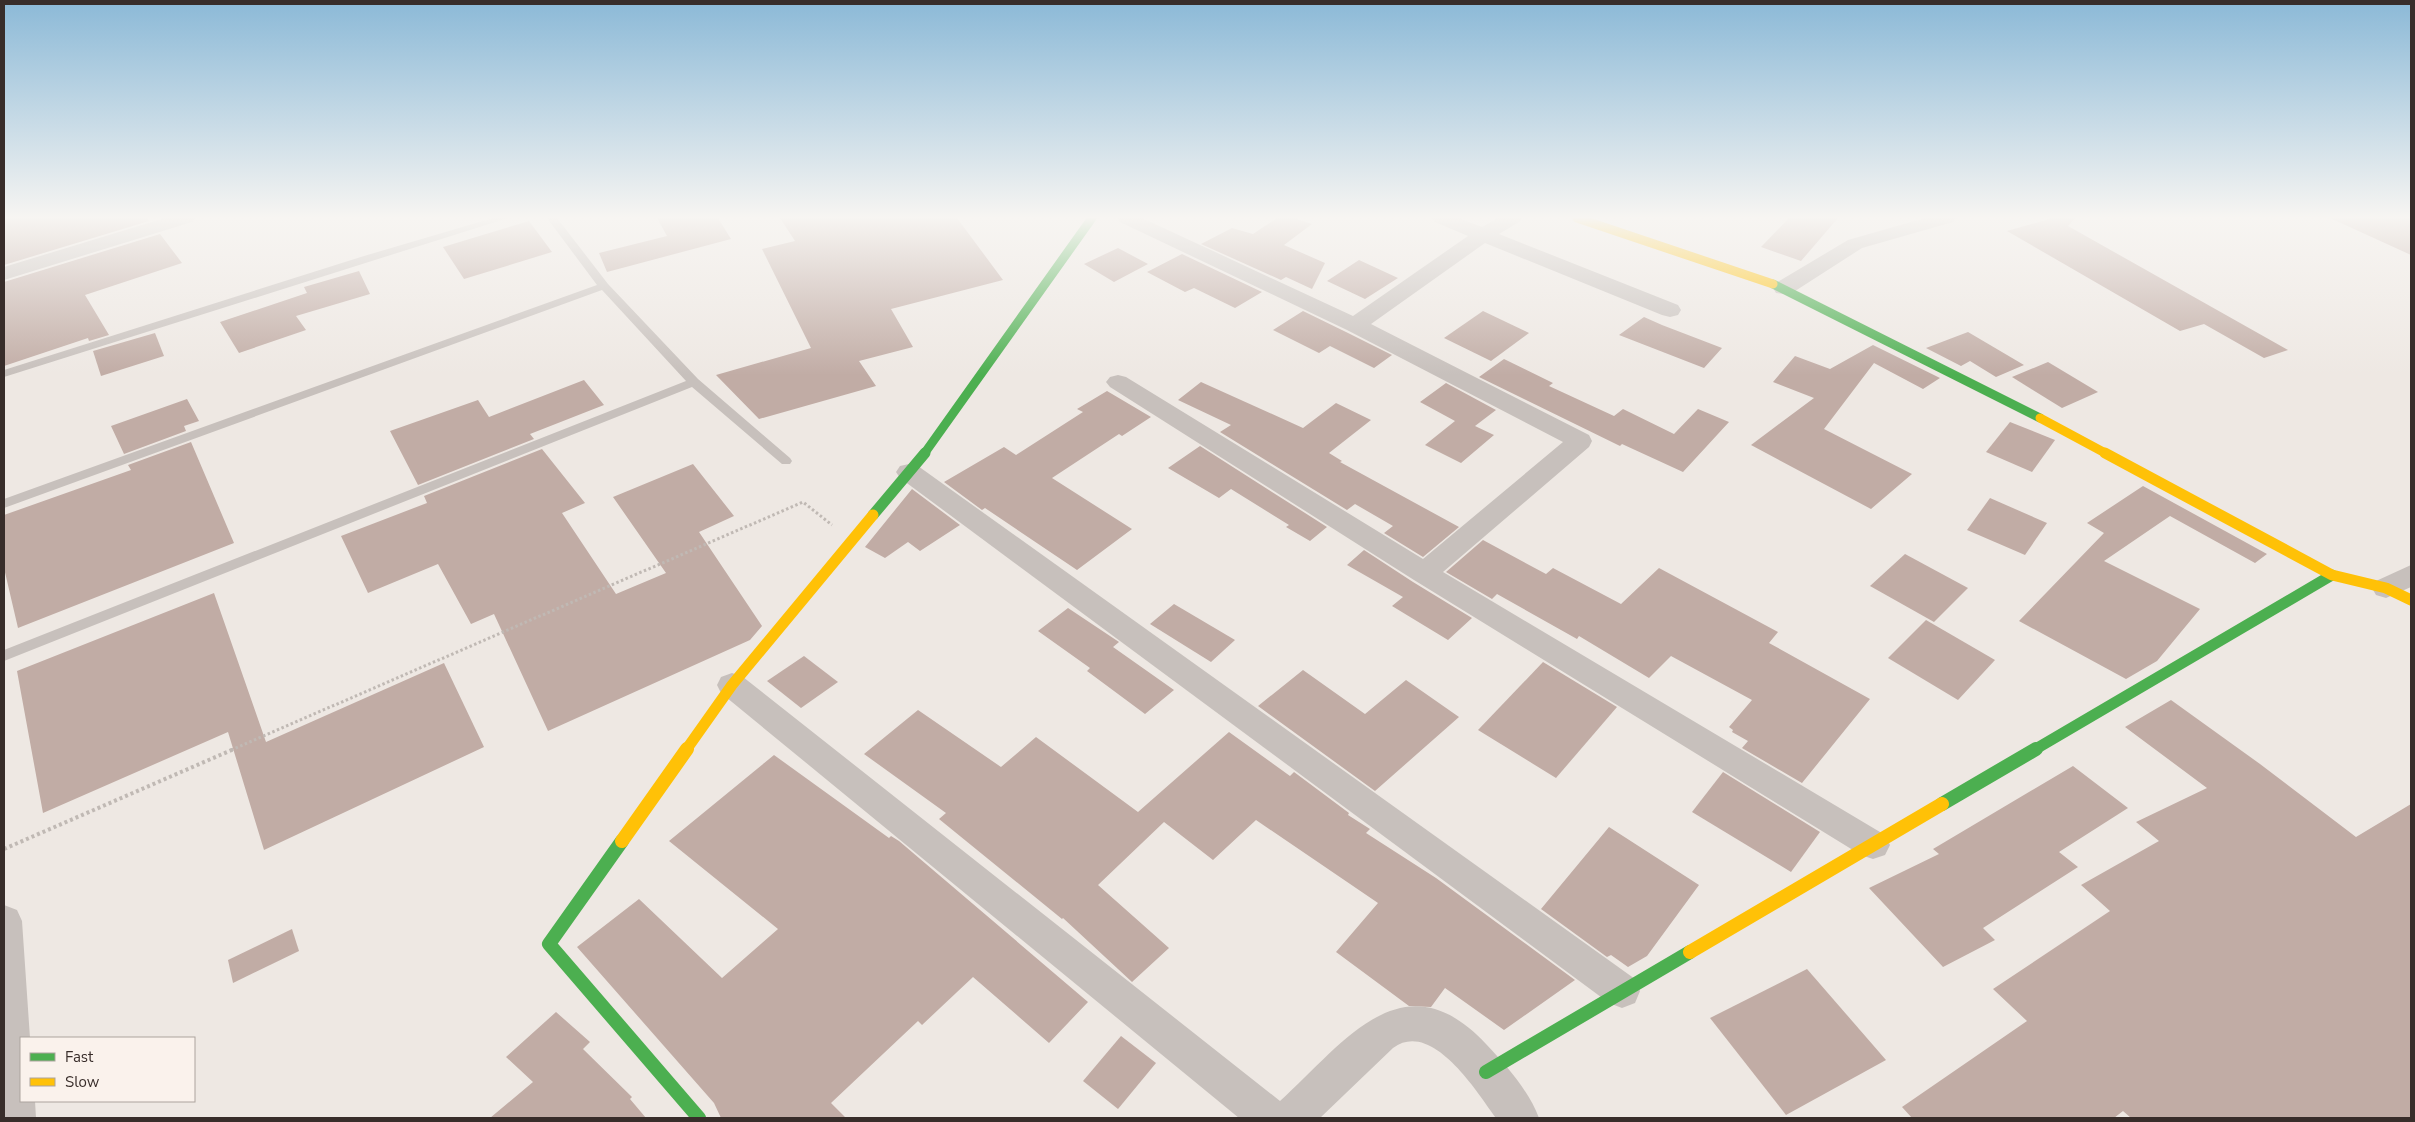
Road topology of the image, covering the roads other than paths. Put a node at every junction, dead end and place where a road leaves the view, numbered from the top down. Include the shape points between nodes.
1 (330, 270) edge
2 (592, 270) edge
3 (1054, 270) edge
4 (1238, 270) edge
5 (1432, 270) edge
6 (1571, 270) edge
7 (1732, 270) edge
8 (1812, 270) edge
9 (604, 286) junction
10 (1784, 288) junction
11 (1670, 310) dead end
12 (1354, 325) junction
13 (4, 374) edge
14 (694, 382) junction
15 (1118, 382) dead end
16 (786, 461) dead end
17 (909, 472) junction
18 (4, 504) edge
19 (1424, 573) junction
20 (2332, 575) junction
21 (2411, 575) edge
22 (2386, 588) junction
23 (2411, 600) edge
24 (4, 656) edge
25 (732, 685) junction
26 (1872, 844) junction
27 (4, 921) edge
28 (1622, 991) junction
29 (1486, 1072) junction
30 (16, 1118) edge
31 (699, 1118) edge
32 (1270, 1118) edge
33 (1291, 1118) edge
34 (1518, 1118) edge

1 - 13 lane
2 - 9 lane
3 - 17 street
4 - 12 street
5 - 12 street
6 - 11 street
7 - 10 street
8 - 10 street
9 - 14 lane
9 - 18 lane
10 - 20 street via 2047,421
12 - 19 street via 1580,441
14 - 16 lane
14 - 24 lane
15 - 19 street
17 - 25 street
17 - 28 street
19 - 26 street
20 - 22 street
20 - 26 street
21 - 22 street
22 - 23 street
25 - 31 street via 549,944
25 - 32 street
26 - 28 street
27 - 30 street
28 - 29 street
29 - 33 street via 1443,1030 1419,1022 1397,1025 1376,1039
29 - 34 street

